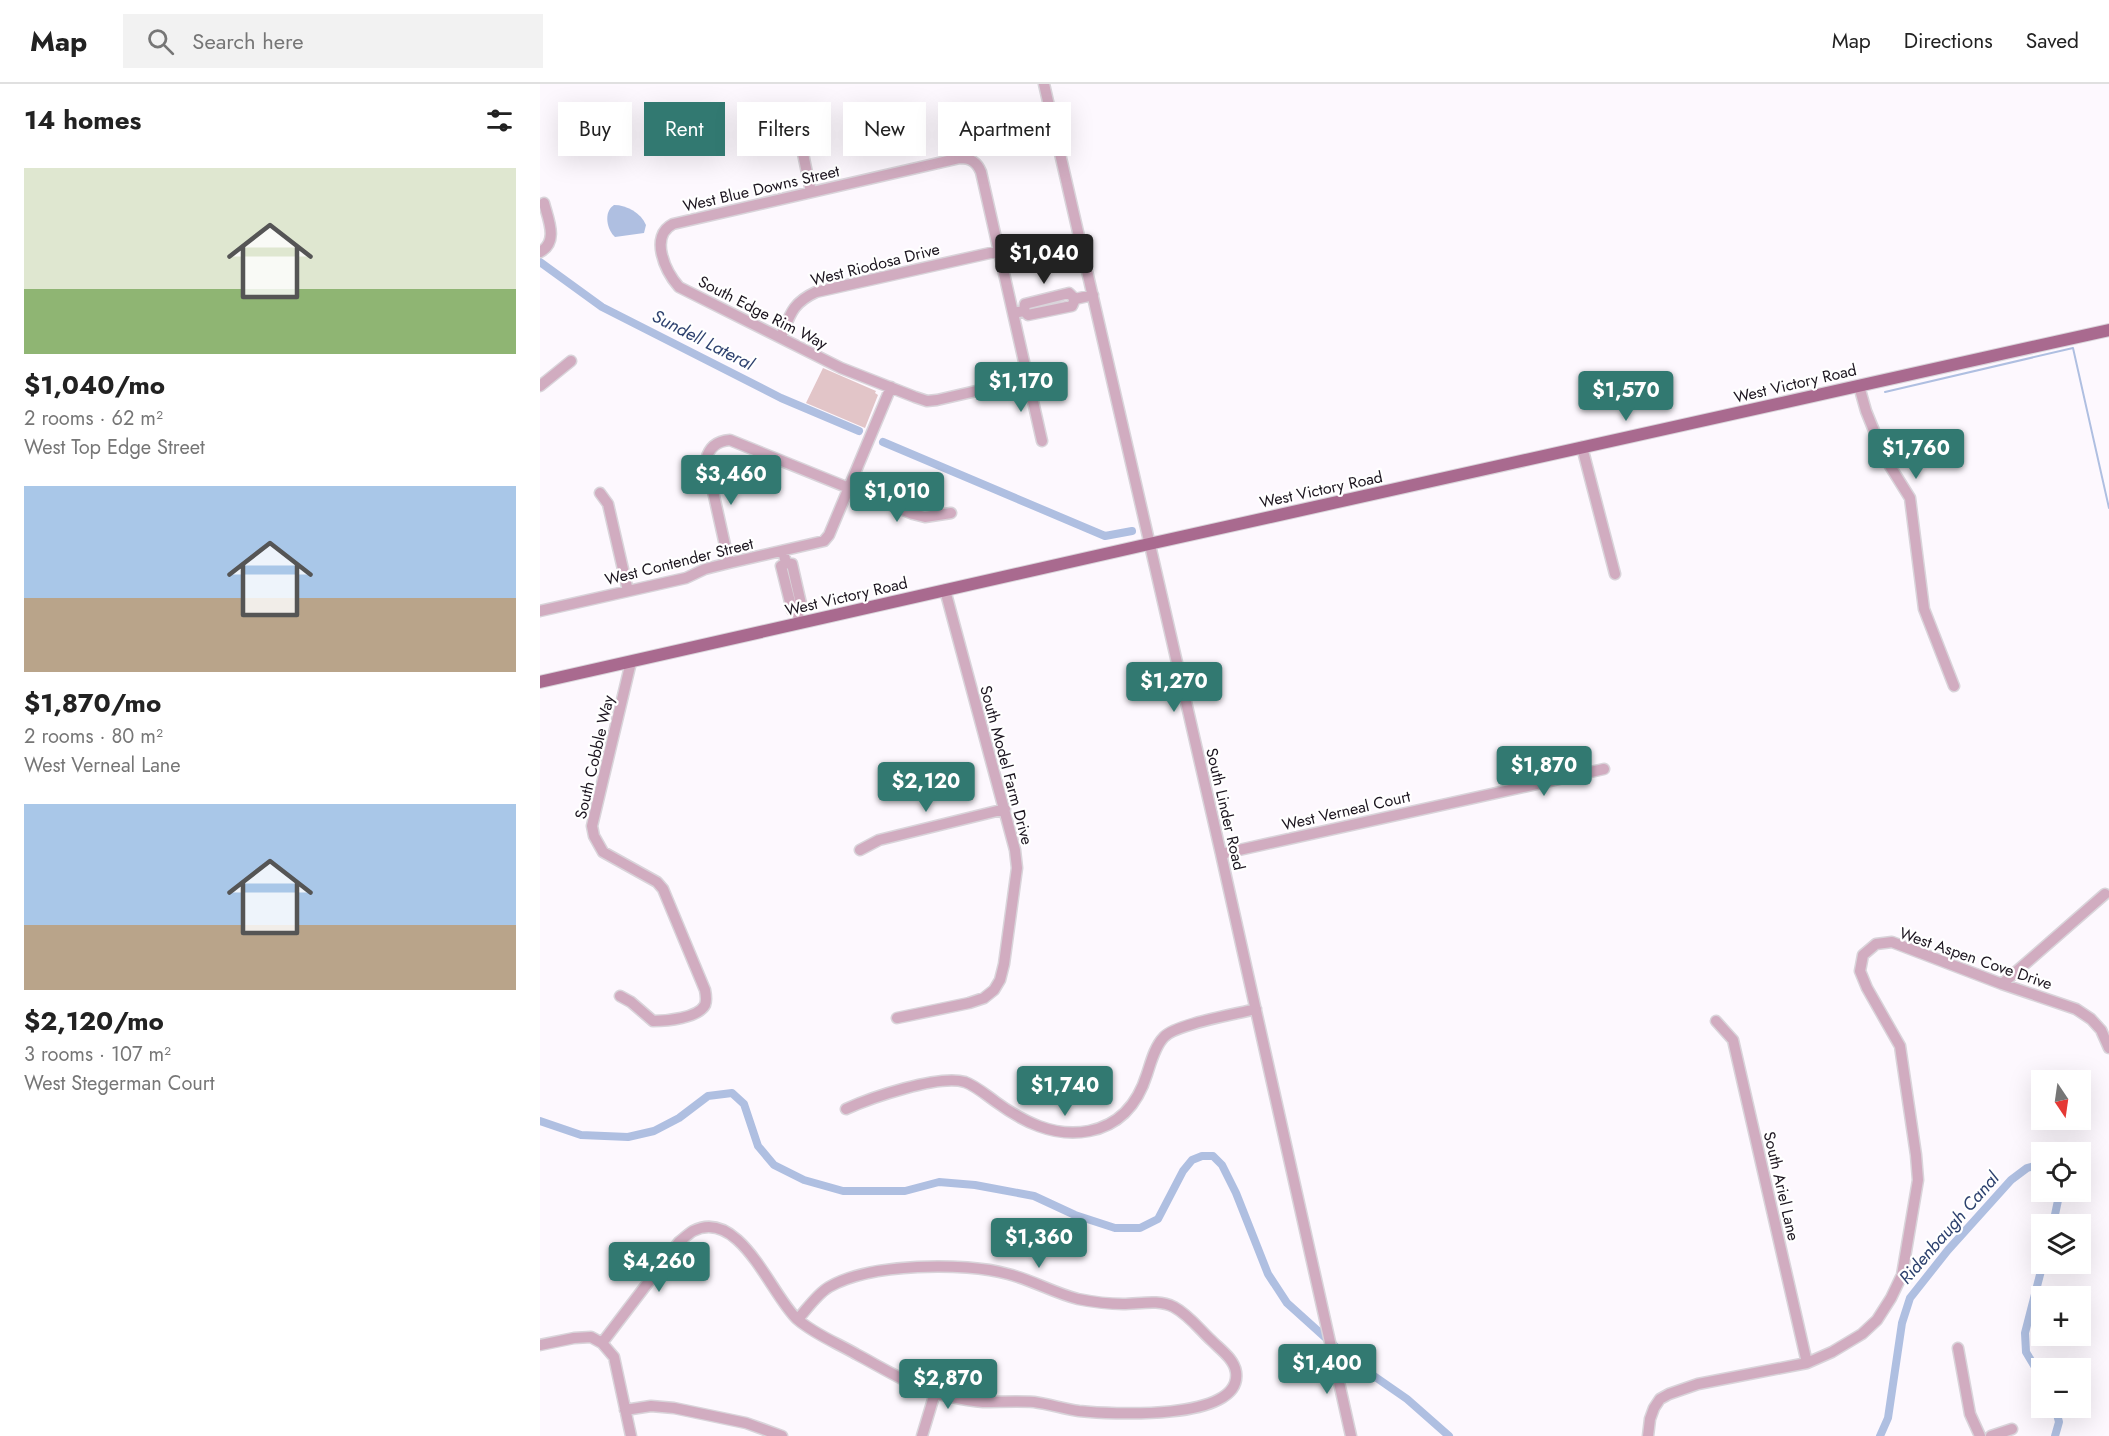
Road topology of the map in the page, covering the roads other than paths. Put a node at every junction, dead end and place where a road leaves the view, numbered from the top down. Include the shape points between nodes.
1 (1044, 84) edge
2 (804, 156) edge
3 (811, 192) junction
4 (544, 203) dead end
5 (663, 231) joint
6 (544, 248) edge
7 (999, 250) junction
8 (1093, 295) junction
9 (1018, 312) junction
10 (2109, 330) edge
11 (781, 337) junction
12 (571, 361) dead end
13 (1028, 379) junction
14 (540, 386) edge
15 (1859, 386) junction
16 (891, 387) junction
17 (1042, 441) dead end
18 (1582, 447) junction
19 (849, 489) junction
20 (600, 493) dead end
21 (951, 513) dead end
22 (1149, 544) junction
23 (783, 551) junction
24 (729, 563) junction
25 (1616, 574) dead end
26 (945, 590) junction
27 (628, 591) junction
28 (540, 611) edge
29 (798, 617) junction
30 (631, 662) junction
31 (540, 682) edge
32 (1954, 686) dead end
33 (1604, 769) dead end
34 (1005, 809) junction
35 (860, 850) dead end
36 (1221, 854) junction
37 (2105, 894) dead end
38 (2002, 984) junction
39 (620, 996) dead end
40 (1256, 1009) junction
41 (897, 1018) dead end
42 (1716, 1021) dead end
43 (2109, 1048) edge
44 (846, 1109) dead end
45 (798, 1319) junction
46 (602, 1343) junction
47 (540, 1345) edge
48 (1958, 1348) dead end
49 (1807, 1363) junction
50 (935, 1393) junction
51 (625, 1410) junction
52 (2012, 1429) dead end
53 (631, 1436) edge
54 (782, 1436) edge
55 (922, 1436) edge
56 (1351, 1436) edge
57 (1648, 1436) edge
58 (1980, 1436) edge
59 (1990, 1436) edge

1 - 8 street, South Linder Road
2 - 3 street
3 - 5 street, West Blue Downs Street via 673,224
3 - 7 street, West Blue Downs Street via 967,158 981,172
4 - 6 street via 551,232
5 - 11 street, South Edge Rim Way via 660,241 666,269 679,287
7 - 9 street
7 - 11 street, West Riodosa Drive via 816,292 801,299
8 - 9 street via 1075,299 1072,306 1028,315
8 - 22 street, South Linder Road
9 - 13 street
10 - 15 main road, West Victory Road
11 - 16 street, South Edge Rim Way via 841,368
12 - 14 street
13 - 16 street, South Edge Rim Way via 927,401
13 - 17 street
15 - 18 main road, West Victory Road
15 - 32 street via 1885,458 1910,498 1924,609
16 - 19 street
18 - 22 main road, West Victory Road
18 - 25 street
19 - 21 street via 925,517
19 - 23 street, West Contender Street via 824,541
19 - 24 street via 730,440 715,444 706,460
20 - 27 street via 608,504
22 - 26 main road, West Victory Road
22 - 36 street, South Linder Road
23 - 24 street, West Contender Street
23 - 29 street via 786,563 792,564 802,608
24 - 27 street, West Contender Street
26 - 29 main road, West Victory Road
26 - 34 street, South Model Farm Drive
27 - 28 street, West Contender Street
29 - 30 main road, West Victory Road
30 - 31 main road, West Victory Road
30 - 39 street, South Cobble Way via 592,826 594,836 603,852 663,889 705,990 706,1002 693,1014 653,1021
33 - 36 street, West Verneal Court
34 - 35 street via 879,840
34 - 41 street, South Model Farm Drive via 1017,868 1000,980 984,998
36 - 40 street, South Linder Road
37 - 38 street
38 - 43 street, West Aspen Cove Drive via 2076,1009 2101,1030
38 - 49 street, West Aspen Cove Drive via 1892,942 1876,944 1863,955 1860,971 1900,1046 1916,1155 1916,1202 1902,1275 1877,1320 1862,1334
40 - 44 street via 1185,1026 1165,1035 1133,1105 1107,1126 1086,1132 1051,1131 1026,1121 959,1081 939,1081 865,1100
40 - 56 street, South Linder Road
42 - 49 street, South Ariel Lane via 1733,1040
45 - 46 street via 745,1248 726,1231 708,1227 693,1231 679,1242
45 - 50 street via 881,1368
45 - 50 street via 827,1288 872,1273 944,1267 990,1270 1075,1298 1120,1304 1152,1302 1174,1308 1229,1357 1236,1372 1233,1388 1225,1398 1156,1413 1077,1411 1035,1402 979,1401
46 - 47 street via 582,1337
46 - 51 street via 614,1357
48 - 58 street via 1970,1414
49 - 57 street, West Aspen Cove Drive via 1698,1384 1669,1394 1654,1408
50 - 55 street
51 - 53 street
51 - 54 street via 674,1408
52 - 59 street

